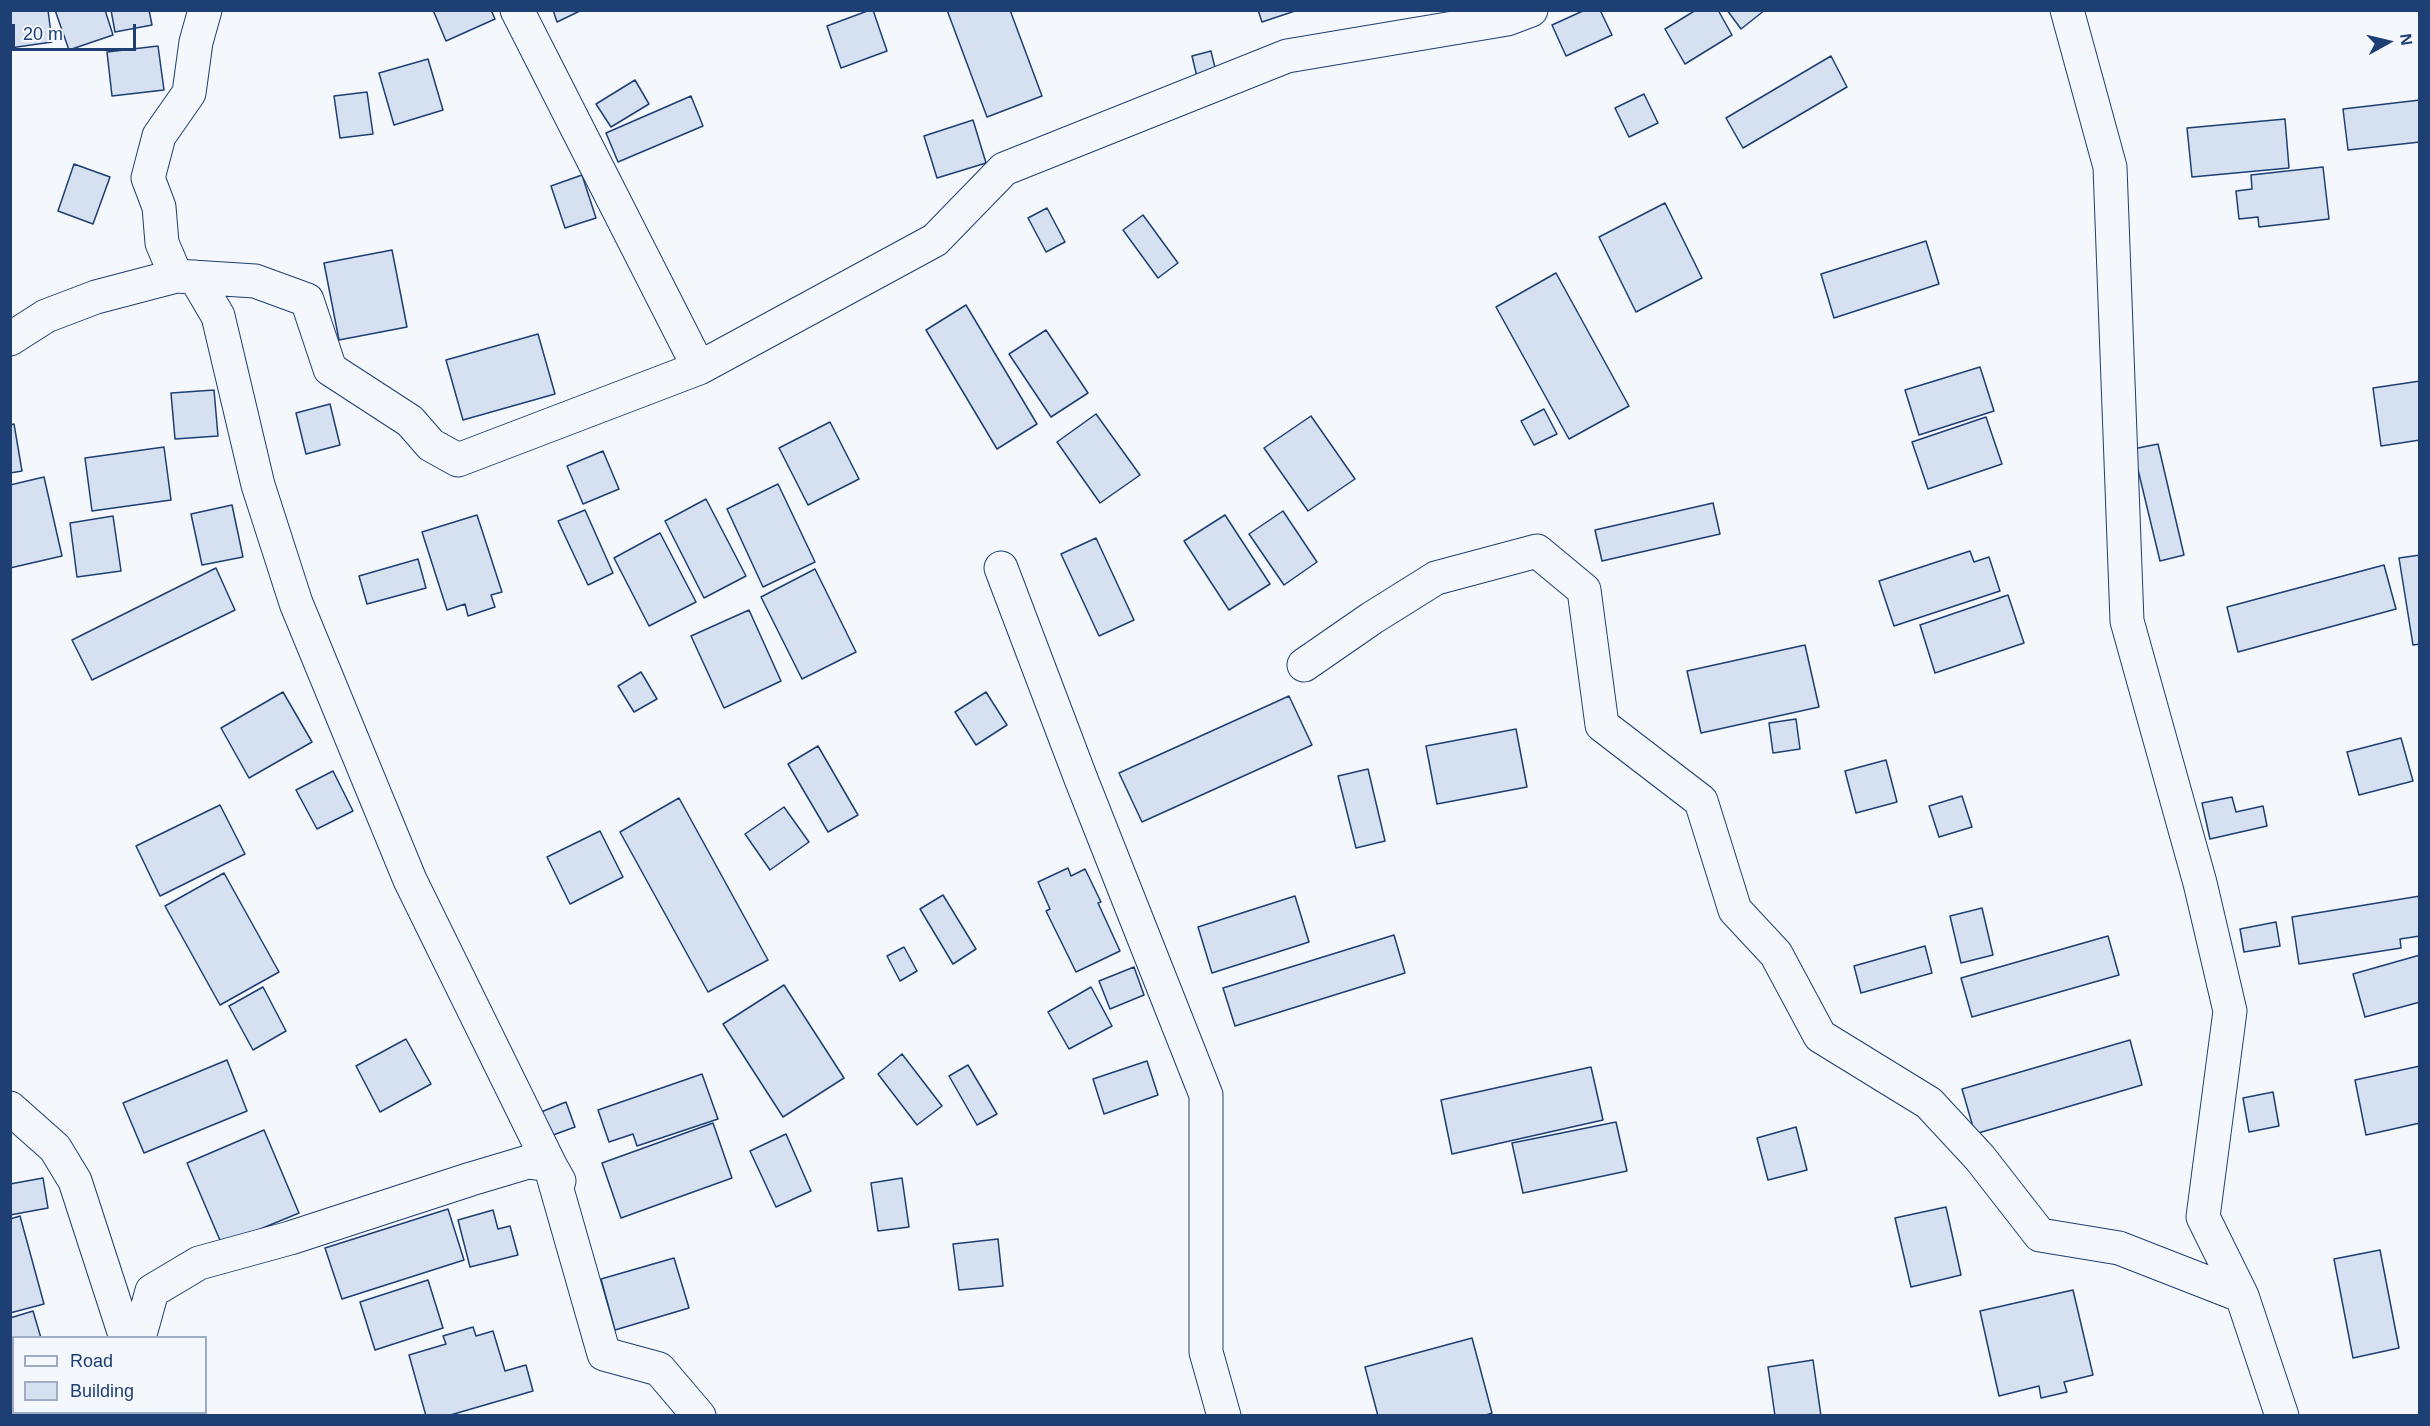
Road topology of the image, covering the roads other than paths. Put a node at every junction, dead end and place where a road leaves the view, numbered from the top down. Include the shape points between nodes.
1 (205, 10) edge
2 (517, 10) edge
3 (1531, 10) edge
4 (2067, 10) edge
5 (162, 243) junction
6 (185, 276) junction
7 (96, 297) junction
8 (10, 339) edge
9 (699, 368) junction
10 (1001, 568) dead end
11 (1304, 665) dead end
12 (10, 1108) edge
13 (550, 1165) junction
14 (585, 1224) dead end
15 (106, 1273) junction
16 (152, 1291) junction
17 (2242, 1296) junction
18 (125, 1336) edge
19 (141, 1336) edge
20 (699, 1416) edge
21 (1224, 1416) edge
22 (2282, 1416) edge

1 - 5 street via 189,93 159,136 148,178 159,207
2 - 9 street
3 - 9 street via 1507,19 1287,56 1004,169 935,240
4 - 17 street via 2110,167 2127,621 2200,883 2230,1011 2203,1217
5 - 6 street
5 - 7 street
6 - 7 street
6 - 9 street via 255,281 307,300 330,369 410,421 431,445 458,460
6 - 13 street via 218,316 258,485 296,603 410,880
7 - 8 street via 46,316
10 - 21 street via 1206,1095 1206,1352
11 - 17 street via 1436,578 1537,551 1584,590 1602,725 1701,801 1735,910 1776,954 1820,1036 1929,1103 1980,1158 2040,1235 2119,1248
12 - 15 street via 55,1148 75,1181
13 - 14 street
13 - 16 street via 528,1162 199,1263
13 - 20 street via 604,1354 659,1369
15 - 16 street
15 - 18 street
16 - 19 street
17 - 22 street

